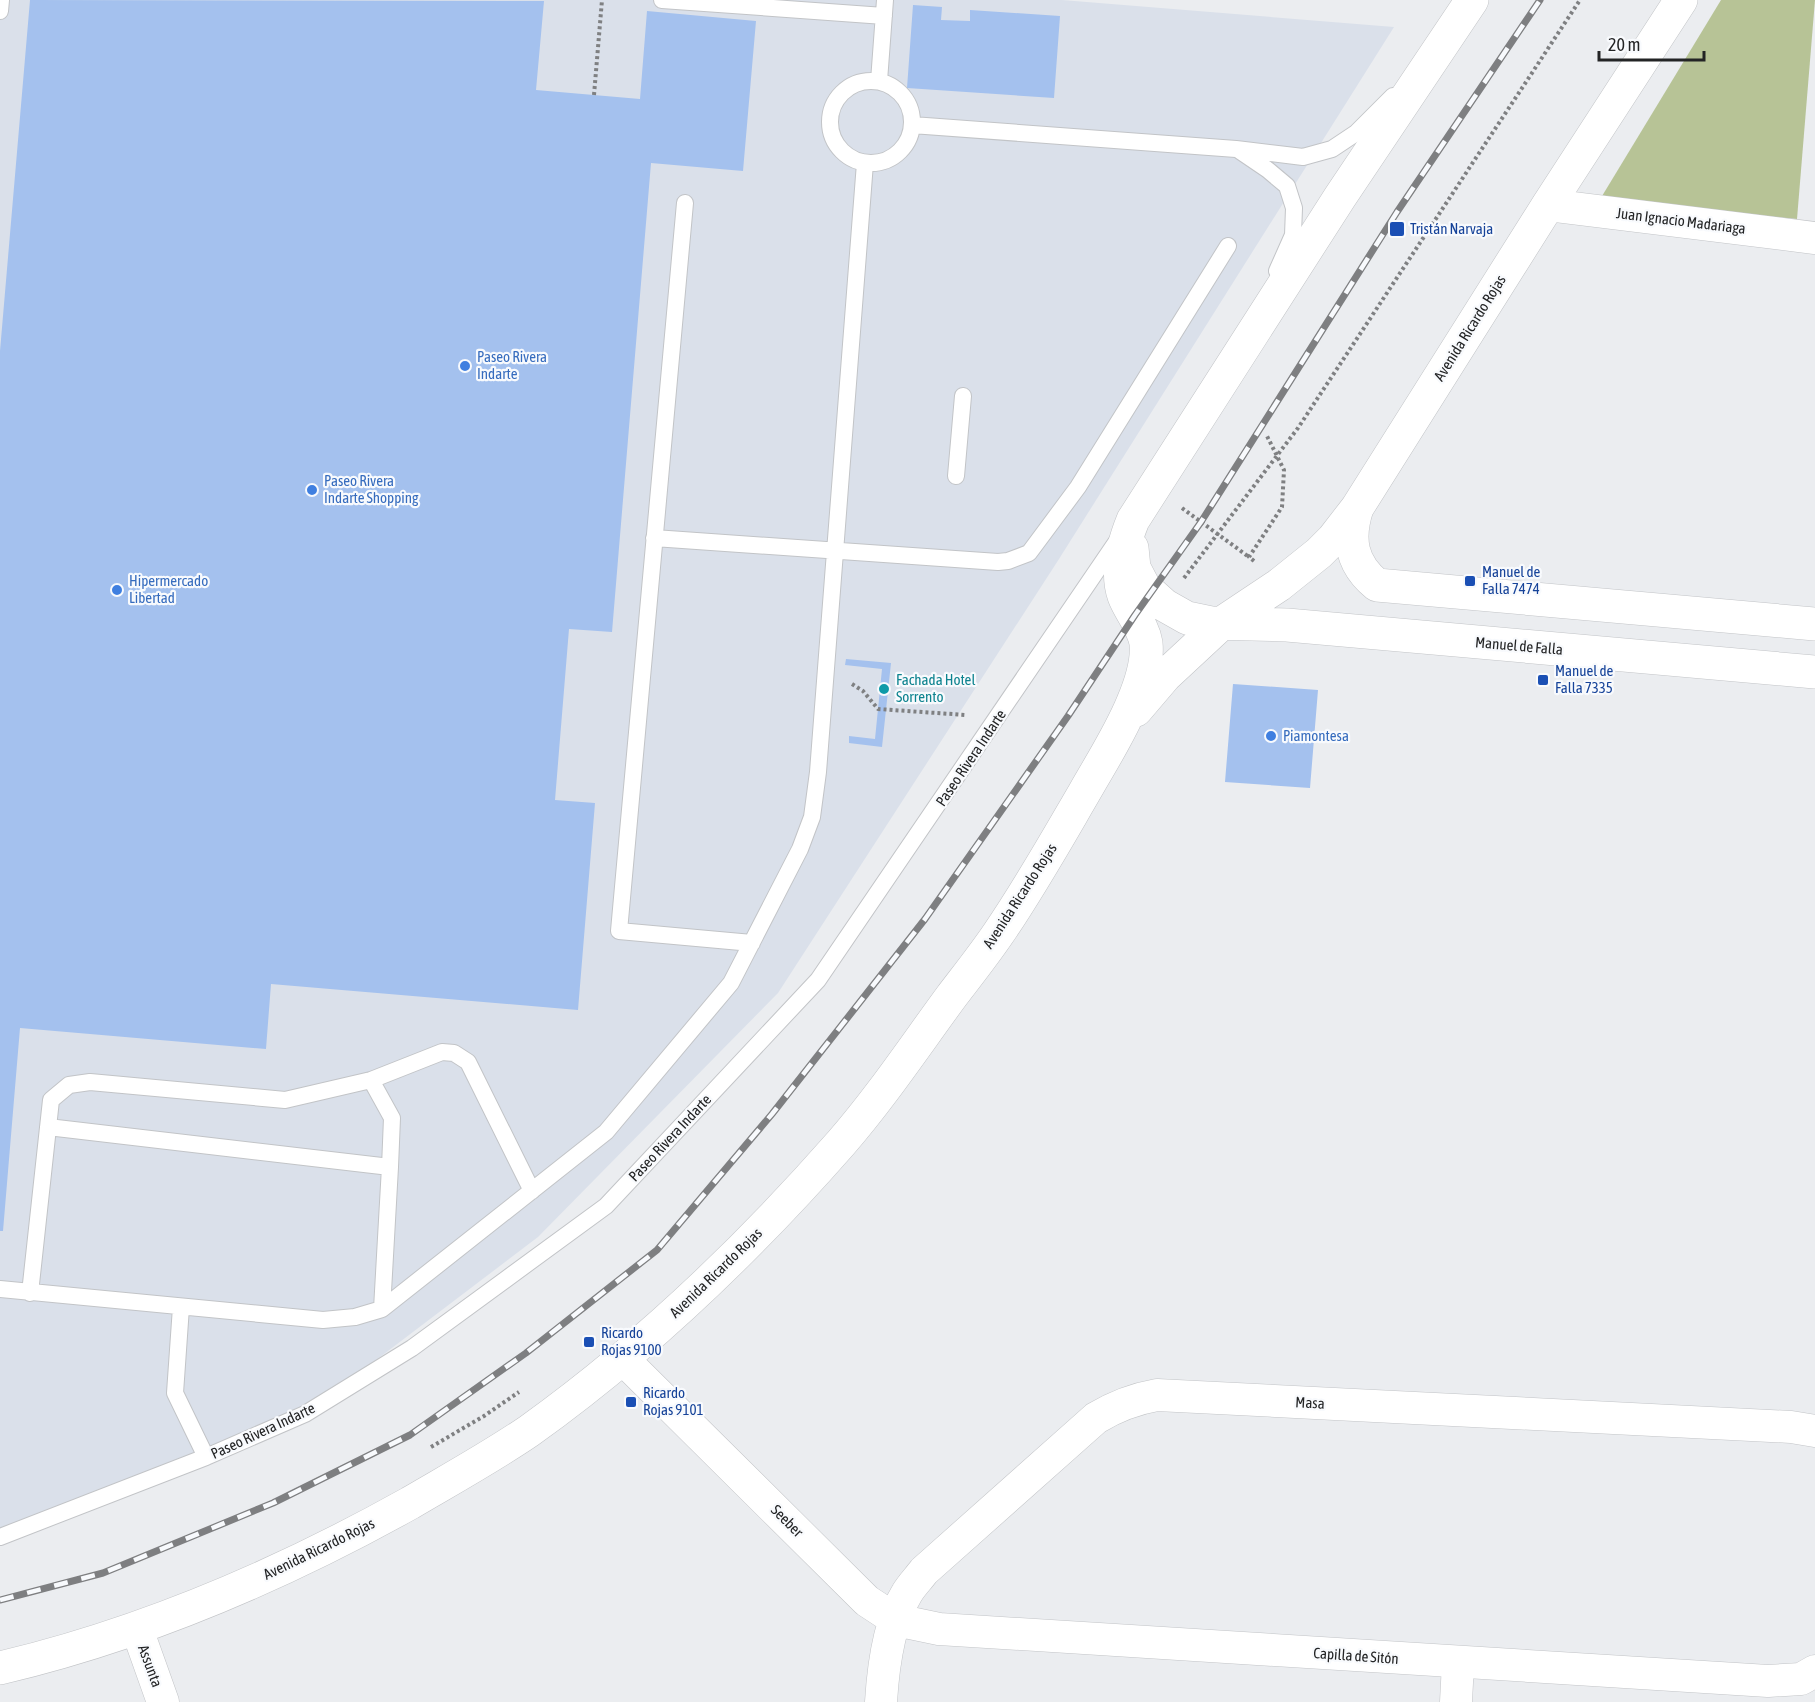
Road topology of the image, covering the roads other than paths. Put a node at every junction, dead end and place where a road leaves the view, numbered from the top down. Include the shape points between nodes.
1 (1, 0) edge
2 (662, 0) edge
3 (1472, 0) edge
4 (1681, 0) edge
5 (884, 8) edge
6 (0, 11) edge
7 (1435, 55) junction
8 (879, 81) junction
9 (912, 125) junction
10 (1236, 149) junction
11 (866, 164) junction
12 (685, 203) dead end
13 (1548, 205) junction
14 (1815, 237) edge
15 (1228, 246) dead end
16 (1248, 338) junction
17 (963, 396) dead end
18 (956, 476) dead end
19 (1147, 497) junction
20 (1357, 508) junction
21 (654, 538) junction
22 (836, 550) junction
23 (1222, 623) junction
24 (1815, 624) edge
25 (1815, 672) edge
26 (1122, 727) junction
27 (752, 943) junction
28 (371, 1080) junction
29 (48, 1127) junction
30 (390, 1167) junction
31 (532, 1191) junction
32 (0, 1289) edge
33 (30, 1293) junction
34 (181, 1307) junction
35 (382, 1309) junction
36 (623, 1359) junction
37 (1815, 1431) edge
38 (206, 1457) junction
39 (0, 1536) edge
40 (896, 1620) junction
41 (136, 1629) junction
42 (1458, 1663) junction
43 (0, 1668) edge
44 (1815, 1671) edge
45 (162, 1702) edge
46 (881, 1702) edge
47 (1456, 1702) edge

1 - 6 lane
2 - 5 lane
3 - 7 main road, Avenida Ricardo Rojas
4 - 13 main road, Avenida Ricardo Rojas
5 - 8 lane
7 - 10 lane via 1356,133 1332,149 1303,157
7 - 16 main road, Avenida Ricardo Rojas
8 - 9 lane via 900,92 909,107
8 - 11 lane via 855,83 844,89 830,115 835,144 843,153
9 - 10 lane
9 - 11 lane via 910,136 897,154
10 - 16 lane via 1287,186 1294,208 1293,235
11 - 22 lane
12 - 21 lane
13 - 14 street, Juan Ignacio Madariaga
13 - 20 main road, Avenida Ricardo Rojas
15 - 22 lane via 1078,487 1029,553 998,562
16 - 19 main road, Avenida Ricardo Rojas
17 - 18 lane
19 - 23 main road, Avenida Ricardo Rojas via 1132,547 1134,568 1144,587 1164,605 1199,622
19 - 26 main road, Avenida Ricardo Rojas via 1125,543 1121,573 1123,594 1144,634 1146,646 1142,678
19 - 38 lane, Paseo Rivera Indarte via 818,980 606,1206 412,1348 305,1414
20 - 23 main road, Avenida Ricardo Rojas via 1302,568
20 - 24 main road via 1351,534 1353,549 1365,575 1377,585
21 - 22 lane
21 - 27 lane via 619,931
22 - 27 lane via 812,817
23 - 25 main road, Manuel de Falla via 1287,625
23 - 26 main road, Avenida Ricardo Rojas via 1165,676
26 - 36 main road, Avenida Ricardo Rojas via 996,936 845,1139 732,1260
27 - 31 lane via 731,983 606,1132
28 - 29 lane via 285,1100 90,1082 69,1085 51,1100
28 - 30 lane via 392,1118
28 - 31 lane via 442,1052 454,1053 468,1062
29 - 30 lane
29 - 33 lane
30 - 35 lane
31 - 35 lane
32 - 33 lane
33 - 34 lane
34 - 35 lane via 323,1320
34 - 38 lane via 175,1393
36 - 40 street, Seeber via 867,1601
36 - 41 main road, Avenida Ricardo Rojas via 526,1433 361,1530 214,1599
37 - 40 street, Masa via 1157,1395 1115,1407 1096,1418 924,1571 906,1594
38 - 39 lane, Paseo Rivera Indarte
40 - 42 street, Capilla de Sitón via 939,1629
40 - 46 street
41 - 43 main road, Avenida Ricardo Rojas
41 - 45 street, Assunta
42 - 44 street, Capilla de Sitón via 1768,1681 1801,1679
42 - 47 street

